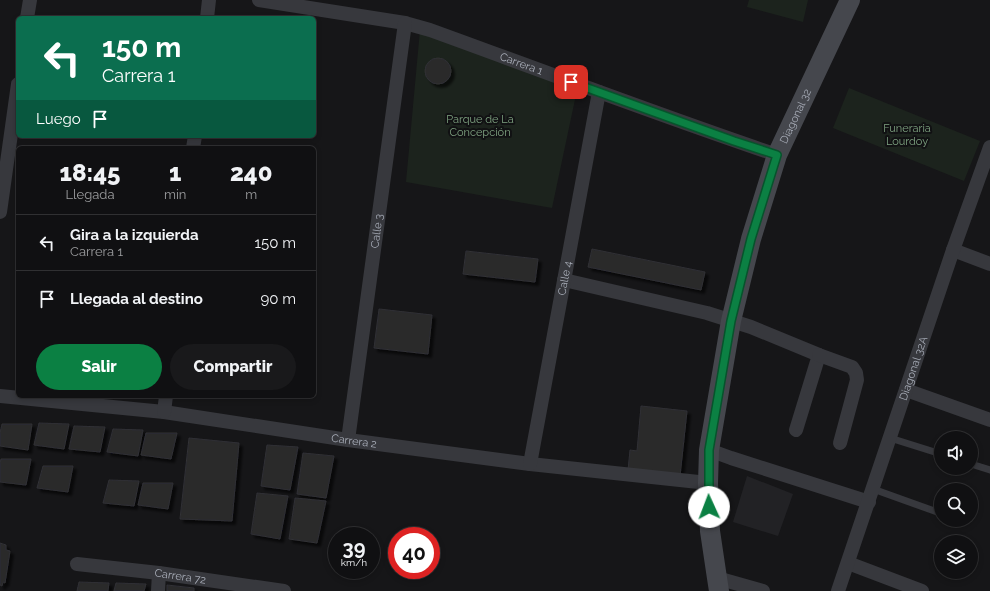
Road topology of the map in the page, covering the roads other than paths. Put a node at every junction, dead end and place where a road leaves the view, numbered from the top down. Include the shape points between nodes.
1 (30, 0) edge
2 (209, 0) edge
3 (259, 0) edge
4 (850, 0) edge
5 (27, 16) edge
6 (208, 16) edge
7 (406, 23) junction
8 (599, 92) junction
9 (16, 98) edge
10 (990, 147) edge
11 (777, 155) junction
12 (987, 168) edge
13 (0, 212) edge
14 (954, 250) junction
15 (990, 264) edge
16 (564, 280) junction
17 (731, 321) junction
18 (819, 355) junction
19 (906, 390) junction
20 (0, 396) edge
21 (16, 398) edge
22 (20, 398) edge
23 (166, 398) edge
24 (164, 412) junction
25 (990, 420) edge
26 (796, 430) dead end
27 (890, 438) junction
28 (348, 440) junction
29 (840, 443) dead end
30 (709, 450) junction
31 (934, 452) edge
32 (530, 464) junction
33 (978, 466) edge
34 (990, 470) edge
35 (708, 483) junction
36 (871, 495) junction
37 (934, 511) edge
38 (848, 563) junction
39 (77, 564) dead end
40 (159, 573) junction
41 (718, 584) edge
42 (240, 588) edge
43 (158, 591) edge
44 (284, 591) edge
45 (763, 591) edge
46 (838, 591) edge
47 (922, 591) edge

1 - 5 street
2 - 6 street
3 - 7 street, Carrera 1
4 - 11 street, Diagonal 32
7 - 8 street, Carrera 1
7 - 28 street, Calle 3
8 - 11 street, Carrera 1
8 - 16 street, Calle 4
9 - 13 street
10 - 12 street, Diagonal 32A
11 - 17 street, Diagonal 32 via 751,239
12 - 14 street, Diagonal 32A
14 - 15 street
14 - 19 street, Diagonal 32A
16 - 17 street via 707,313
16 - 32 street, Calle 4
17 - 18 street
17 - 30 street, Diagonal 32
18 - 26 street
18 - 29 street via 852,367 856,373 857,380
19 - 25 street
19 - 27 street, Diagonal 32A
20 - 21 street, Carrera 2
22 - 24 street, Carrera 2
23 - 24 street
24 - 28 street, Carrera 2
27 - 31 lane
27 - 36 street, Diagonal 32A
28 - 32 street, Carrera 2
30 - 35 street, Diagonal 32
30 - 36 street via 745,463
32 - 35 street, Carrera 2
33 - 34 lane
35 - 41 street, Diagonal 32 via 710,531
36 - 37 lane
36 - 38 street, Diagonal 32A
38 - 46 street, Diagonal 32A
38 - 47 street
39 - 40 street, Carrera 72
40 - 42 street, Carrera 72
40 - 43 street
41 - 45 street
42 - 44 street, Carrera 72

